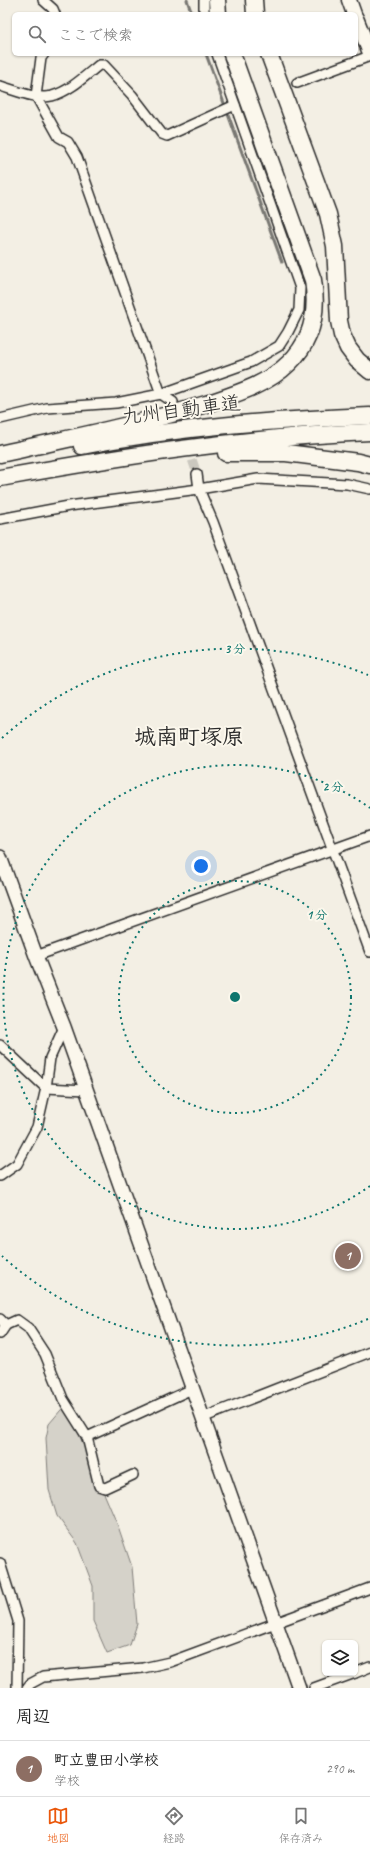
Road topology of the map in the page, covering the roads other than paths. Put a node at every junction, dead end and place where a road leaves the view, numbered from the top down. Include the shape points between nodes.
1 (43, 0) edge
2 (204, 0) edge
3 (217, 0) edge
4 (254, 0) edge
5 (349, 0) edge
6 (54, 12) edge
7 (204, 12) edge
8 (218, 12) edge
9 (255, 12) edge
10 (353, 12) edge
11 (358, 23) edge
12 (370, 54) edge
13 (42, 56) edge
14 (219, 56) edge
15 (233, 56) edge
16 (270, 56) edge
17 (297, 84) dead end
18 (0, 86) edge
19 (36, 96) junction
20 (236, 105) junction
21 (370, 371) edge
22 (161, 394) junction
23 (173, 402) tunnel mouth
24 (370, 416) edge
25 (0, 419) edge
26 (370, 432) edge
27 (0, 454) edge
28 (0, 462) edge
29 (370, 464) edge
30 (197, 474) tunnel mouth
31 (0, 478) edge
32 (199, 489) junction
33 (370, 489) edge
34 (0, 519) edge
35 (370, 836) edge
36 (332, 849) junction
37 (0, 857) edge
38 (370, 952) edge
39 (36, 956) junction
40 (64, 1028) junction
41 (0, 1045) edge
42 (46, 1088) junction
43 (86, 1090) junction
44 (0, 1176) edge
45 (3, 1322) edge
46 (0, 1334) edge
47 (370, 1352) edge
48 (192, 1390) junction
49 (202, 1418) junction
50 (87, 1437) junction
51 (133, 1475) dead end
52 (0, 1564) edge
53 (370, 1588) edge
54 (276, 1623) junction
55 (370, 1667) edge
56 (358, 1672) edge
57 (347, 1676) edge
58 (17, 1688) edge
59 (27, 1688) edge
60 (299, 1688) edge
61 (314, 1688) edge

1 - 6 street
2 - 7 street
3 - 8 highway
4 - 9 highway
5 - 10 main road
11 - 12 main road
12 - 17 street
13 - 19 street
14 - 20 street
15 - 27 highway via 312,280 315,308 313,324 300,351 277,374 237,394 168,416
16 - 21 highway via 328,214 335,246 342,335 357,360
18 - 19 street
19 - 20 street via 52,96 73,85 99,65 104,65 132,95 162,134 167,136
19 - 22 street via 59,137 68,142 77,157
20 - 22 street via 300,288 299,310 279,346 251,362
22 - 23 street
22 - 25 street via 116,403 48,408
24 - 28 highway, 九州自動車道 via 269,421 173,431
26 - 31 highway, 九州自動車道 via 281,437 179,448
29 - 31 highway via 286,453 234,452
30 - 32 street
32 - 33 street via 258,478 347,484
32 - 34 street via 69,506
32 - 36 street
35 - 36 street
36 - 38 street
36 - 39 street
37 - 39 street
39 - 40 street
40 - 42 street via 50,1058
40 - 43 street
41 - 42 street
42 - 43 street
42 - 44 street via 37,1127 28,1145 17,1164
43 - 48 street
45 - 46 street
45 - 50 street via 17,1320 28,1328 45,1354 63,1399
47 - 49 street
48 - 49 street
48 - 50 street
49 - 54 street
50 - 51 street via 98,1486 105,1488
52 - 58 street via 18,1621
53 - 54 street
54 - 59 street via 170,1662 143,1668 42,1677
54 - 60 street
55 - 56 street
57 - 61 street

